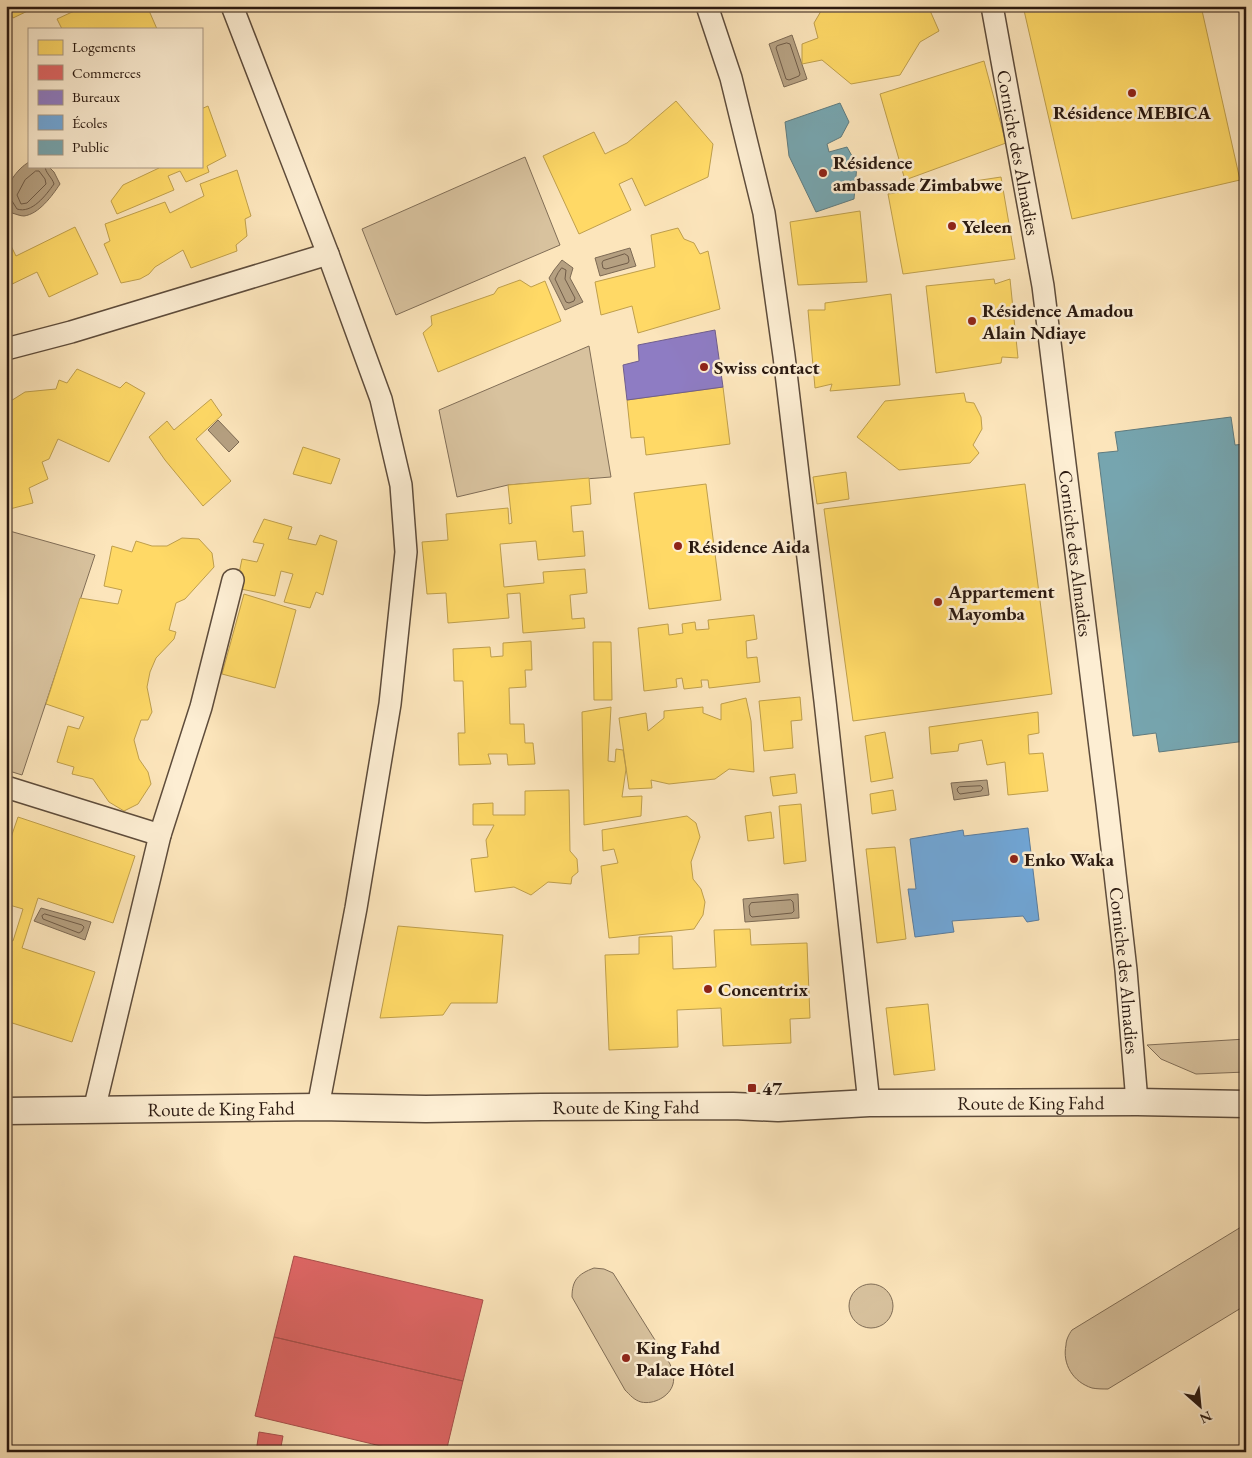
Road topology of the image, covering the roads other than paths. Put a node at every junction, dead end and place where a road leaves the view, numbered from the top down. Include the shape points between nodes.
1 (232, 6) edge
2 (707, 6) edge
3 (992, 6) edge
4 (328, 254) junction
5 (6, 349) edge
6 (233, 580) dead end
7 (6, 787) edge
8 (160, 835) junction
9 (1137, 1102) junction
10 (869, 1103) junction
11 (1246, 1104) edge
12 (318, 1107) junction
13 (94, 1110) junction
14 (6, 1111) edge

1 - 4 street
2 - 10 street via 731,78 764,213 825,701
3 - 9 street, Corniche des Almadies via 1044,286 1126,970
4 - 5 street
4 - 12 street via 381,399 401,485 406,552 390,704
6 - 8 street via 201,707
7 - 8 street
8 - 13 street
9 - 10 street, Route de King Fahd
9 - 11 street, Route de King Fahd
10 - 12 street, Route de King Fahd via 778,1108
12 - 13 street, Route de King Fahd
13 - 14 street, Route de King Fahd

